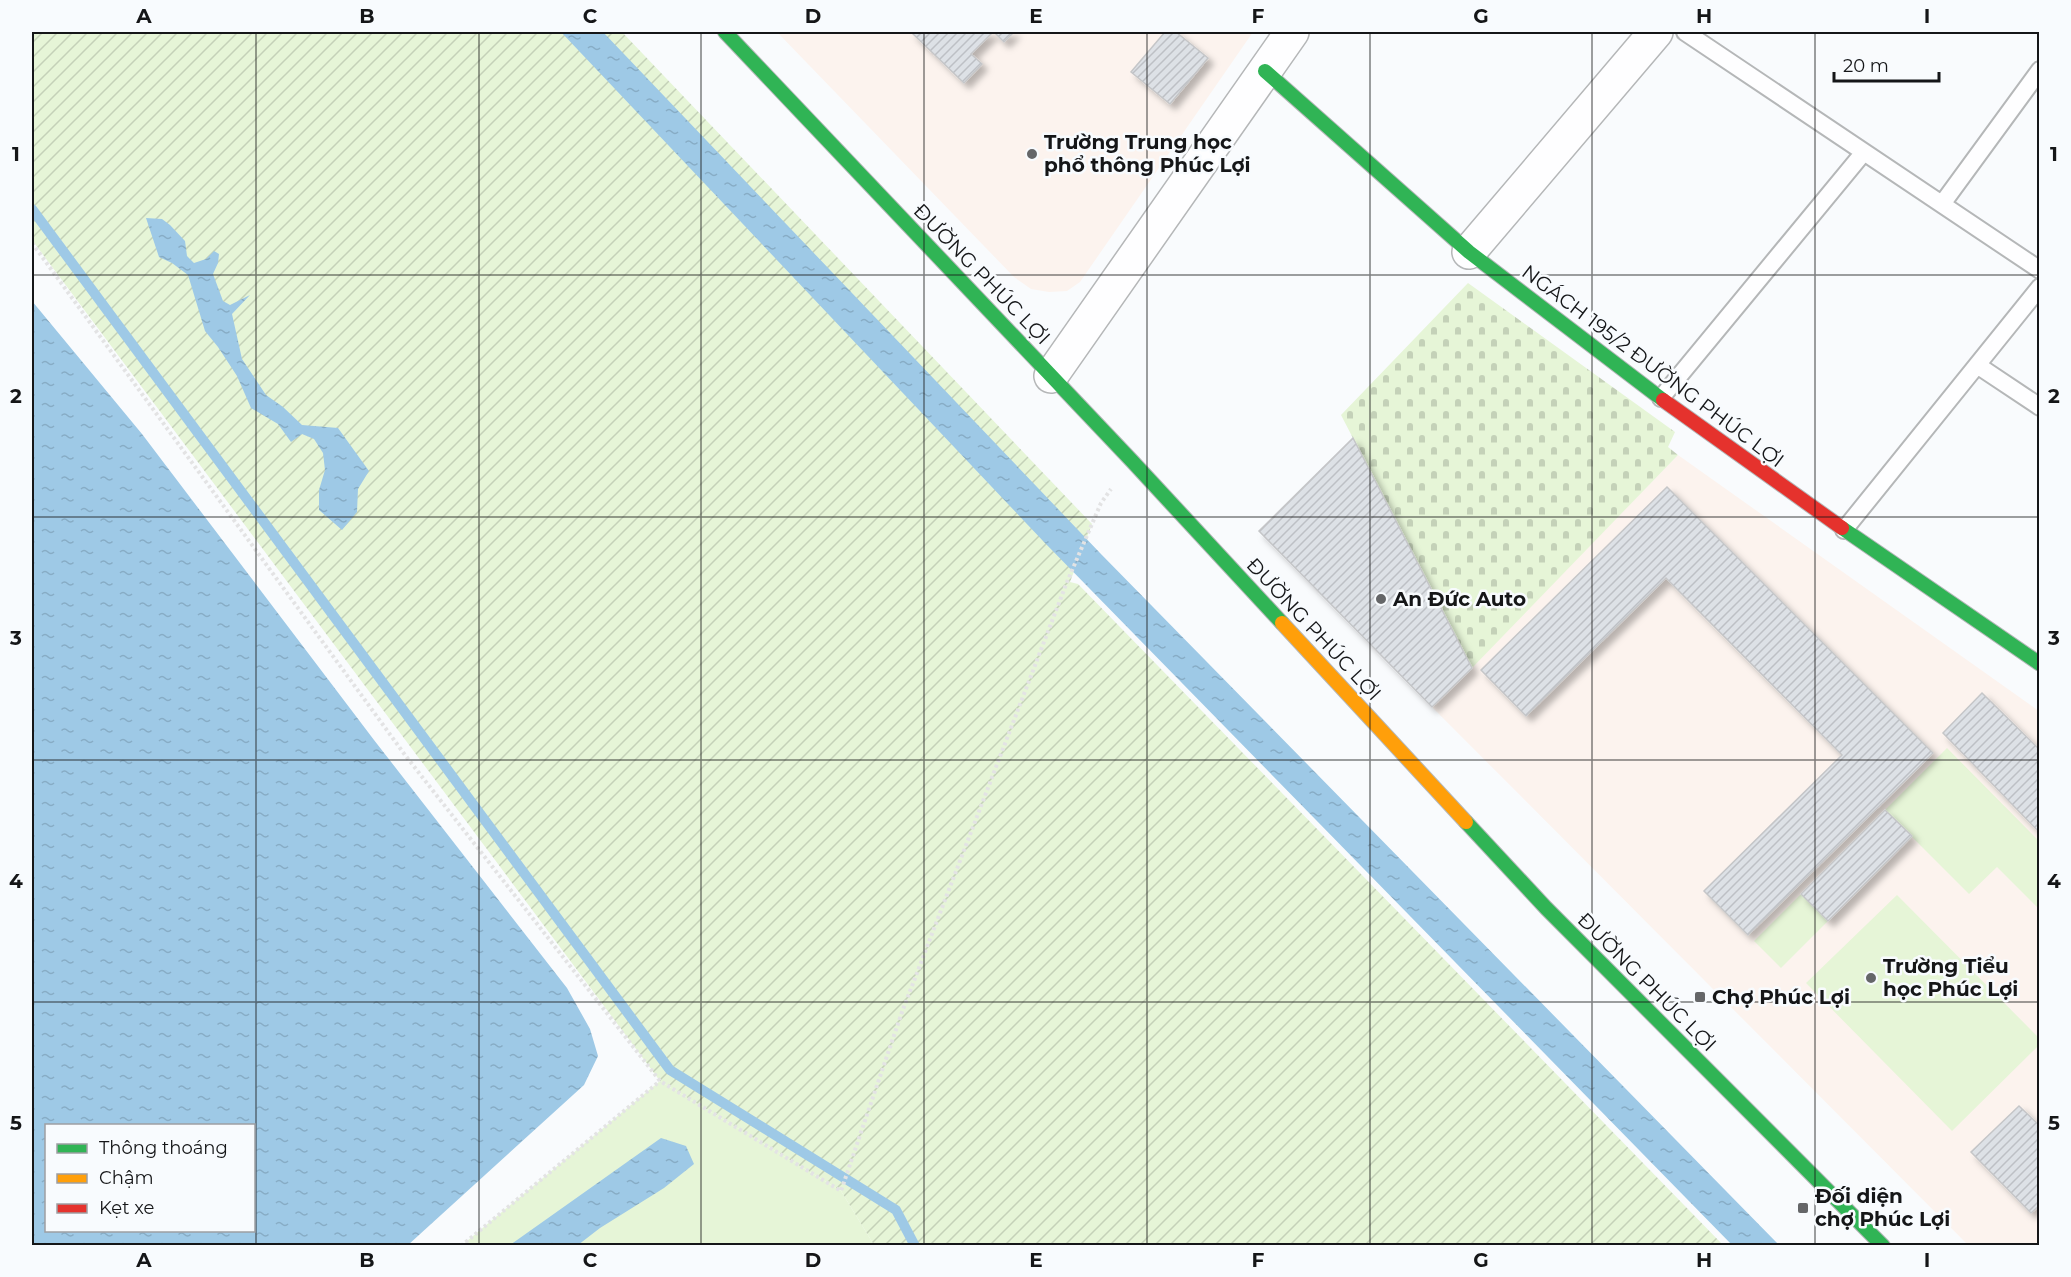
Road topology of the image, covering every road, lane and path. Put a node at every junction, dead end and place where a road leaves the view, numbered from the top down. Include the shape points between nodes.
1 (725, 32) edge
2 (1292, 32) edge
3 (1656, 32) edge
4 (1684, 32) edge
5 (2040, 70) edge
6 (1265, 71) junction
7 (1864, 152) junction
8 (1942, 204) junction
9 (32, 243) edge
10 (1469, 252) junction
11 (2040, 270) edge
12 (2040, 287) edge
13 (1977, 365) junction
14 (1051, 376) junction
15 (1661, 398) junction
16 (2040, 407) edge
17 (1101, 502) dead end
18 (1844, 530) junction
19 (2040, 664) edge
20 (660, 1081) junction
21 (461, 1245) edge
22 (1883, 1245) edge

1 - 14 street, ĐƯỜNG PHÚC LỢI
2 - 6 street
3 - 10 street
4 - 7 lane
5 - 8 lane
6 - 10 street, NGÁCH 195/2 ĐƯỜNG PHÚC LỢI
6 - 14 street
7 - 8 lane
7 - 15 lane
8 - 11 lane
9 - 20 path via 405,755
10 - 15 street, NGÁCH 195/2 ĐƯỜNG PHÚC LỢI
12 - 13 lane
13 - 16 lane
13 - 18 lane
14 - 22 street, ĐƯỜNG PHÚC LỢI via 1546,908
15 - 18 street, NGÁCH 195/2 ĐƯỜNG PHÚC LỢI
17 - 20 path via 902,1012 842,1191
18 - 19 street, NGÁCH 195/2 ĐƯỜNG PHÚC LỢI
20 - 21 path

